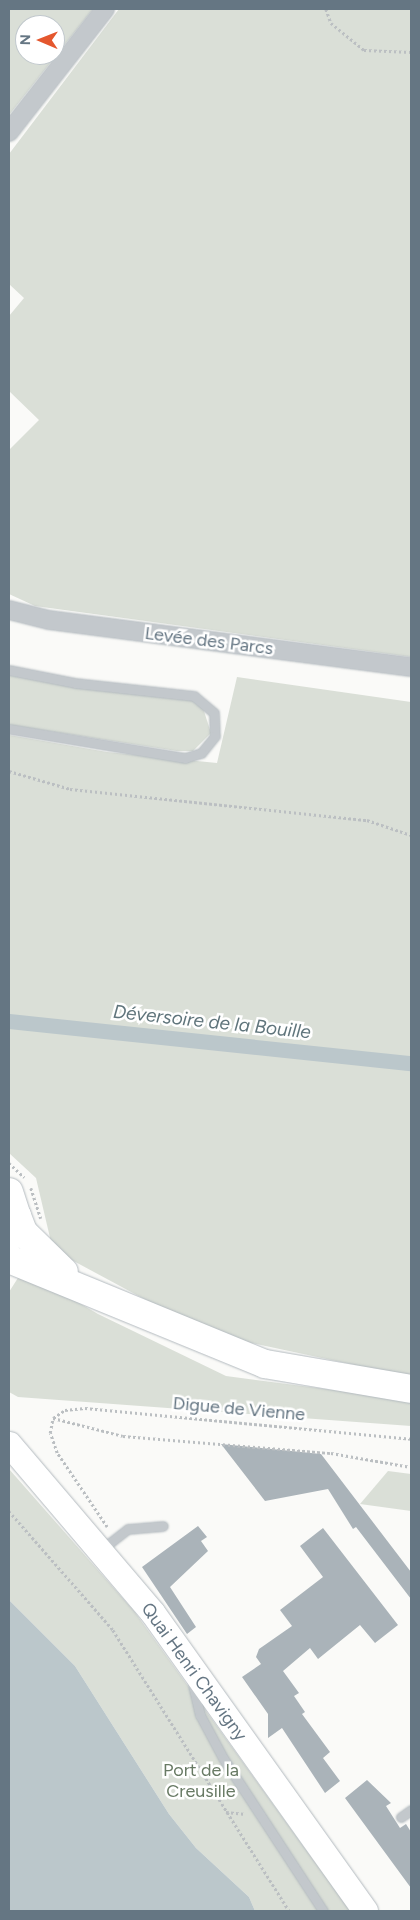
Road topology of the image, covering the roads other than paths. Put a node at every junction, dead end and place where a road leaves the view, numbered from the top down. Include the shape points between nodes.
1 (106, 9) edge
2 (9, 132) edge
3 (9, 610) edge
4 (411, 667) edge
5 (9, 670) edge
6 (9, 729) edge
7 (13, 1204) edge
8 (9, 1246) edge
9 (9, 1259) edge
10 (100, 1298) junction
11 (411, 1389) edge
12 (9, 1444) edge
13 (163, 1526) dead end
14 (107, 1544) junction
15 (188, 1662) junction
16 (411, 1810) edge
17 (401, 1818) dead end
18 (323, 1911) edge
19 (365, 1911) edge

1 - 2 street
3 - 4 street, Levée des Parcs via 49,620
5 - 6 lane via 74,683 194,696 214,713 215,736 201,753 185,758
7 - 8 main road
7 - 10 main road via 23,1232 53,1263
8 - 10 street
9 - 10 main road
10 - 11 main road via 265,1364
12 - 14 main road, Quai Henri Chavigny
13 - 14 lane via 128,1529
14 - 15 main road, Quai Henri Chavigny
15 - 18 lane via 200,1715 258,1815
15 - 19 main road, Quai Henri Chavigny
16 - 17 lane

